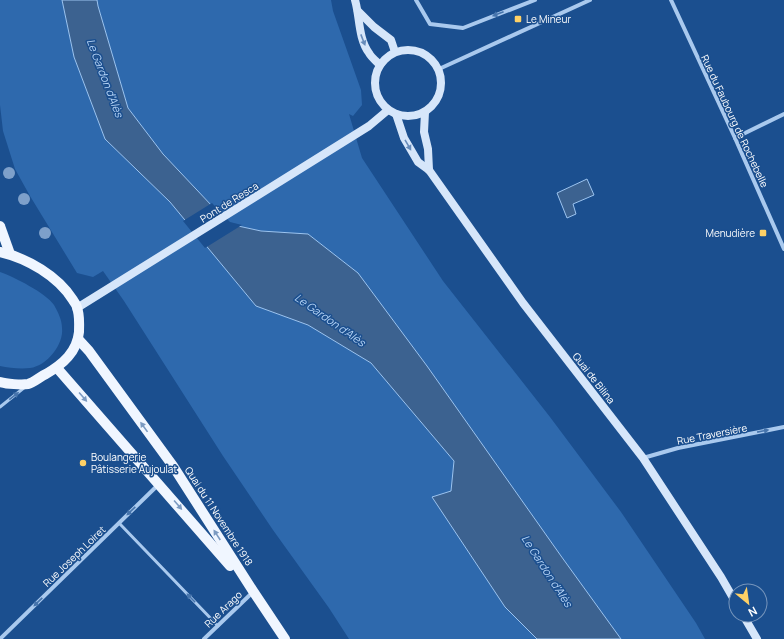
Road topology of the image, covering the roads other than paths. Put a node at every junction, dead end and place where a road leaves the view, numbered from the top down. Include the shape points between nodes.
1 (355, 0) edge
2 (416, 0) edge
3 (535, 0) edge
4 (590, 0) edge
5 (670, 0) edge
6 (358, 11) junction
7 (395, 52) junction
8 (380, 65) junction
9 (438, 69) junction
10 (388, 110) junction
11 (425, 112) junction
12 (396, 114) junction
13 (784, 114) edge
14 (735, 138) junction
15 (429, 170) junction
16 (0, 226) edge
17 (784, 249) edge
18 (0, 252) edge
19 (10, 254) junction
20 (78, 308) junction
21 (78, 339) junction
22 (57, 368) junction
23 (0, 382) edge
24 (28, 384) junction
25 (0, 407) edge
26 (784, 427) edge
27 (643, 458) junction
28 (159, 484) junction
29 (119, 523) junction
30 (728, 589) edge
31 (253, 591) junction
32 (748, 623) edge
33 (218, 626) junction
34 (0, 639) edge
35 (204, 639) edge
36 (285, 639) edge
37 (757, 639) edge

1 - 6 main road
3 -> 2 street via 463,28 430,24
4 - 9 street
5 - 14 street, Rue du Faubourg de Rochebelle
6 - 7 main road via 390,40
6 -> 8 main road via 361,36 368,53
7 - 8 main road
7 - 9 main road via 415,50 433,60
8 - 10 main road via 375,74 374,84 376,94
9 - 11 main road via 440,93 434,104
10 - 12 main road
10 - 20 main road, Pont de Resca via 370,126
11 - 12 main road via 404,116
11 - 15 main road via 424,132
12 -> 15 main road, Quai de Bilina via 404,138 418,162
13 - 14 street
14 - 17 street, Rue du Faubourg de Rochebelle
15 - 27 main road, Quai de Bilina via 523,303
16 - 19 main road
18 - 19 main road
19 - 20 main road via 32,264 54,279
20 - 21 main road
21 - 22 main road via 71,354
31 -> 21 main road, Quai du 11 Novembre 1918 via 173,466
22 - 24 main road
22 -> 28 main road, Quai du 11 Novembre 1918
23 - 24 main road
25 -> 24 lane
27 -> 26 street, Rue Traversière via 678,448
27 - 30 main road, Quai de Bilina
28 -> 29 street, Rue Joseph Loiret
28 -> 31 main road, Quai du 11 Novembre 1918
33 -> 29 lane
29 -> 34 street, Rue Joseph Loiret
31 - 33 street, Rue Arago
31 - 36 main road, Quai du 11 Novembre 1918
32 - 37 main road
33 - 35 street, Rue Arago

